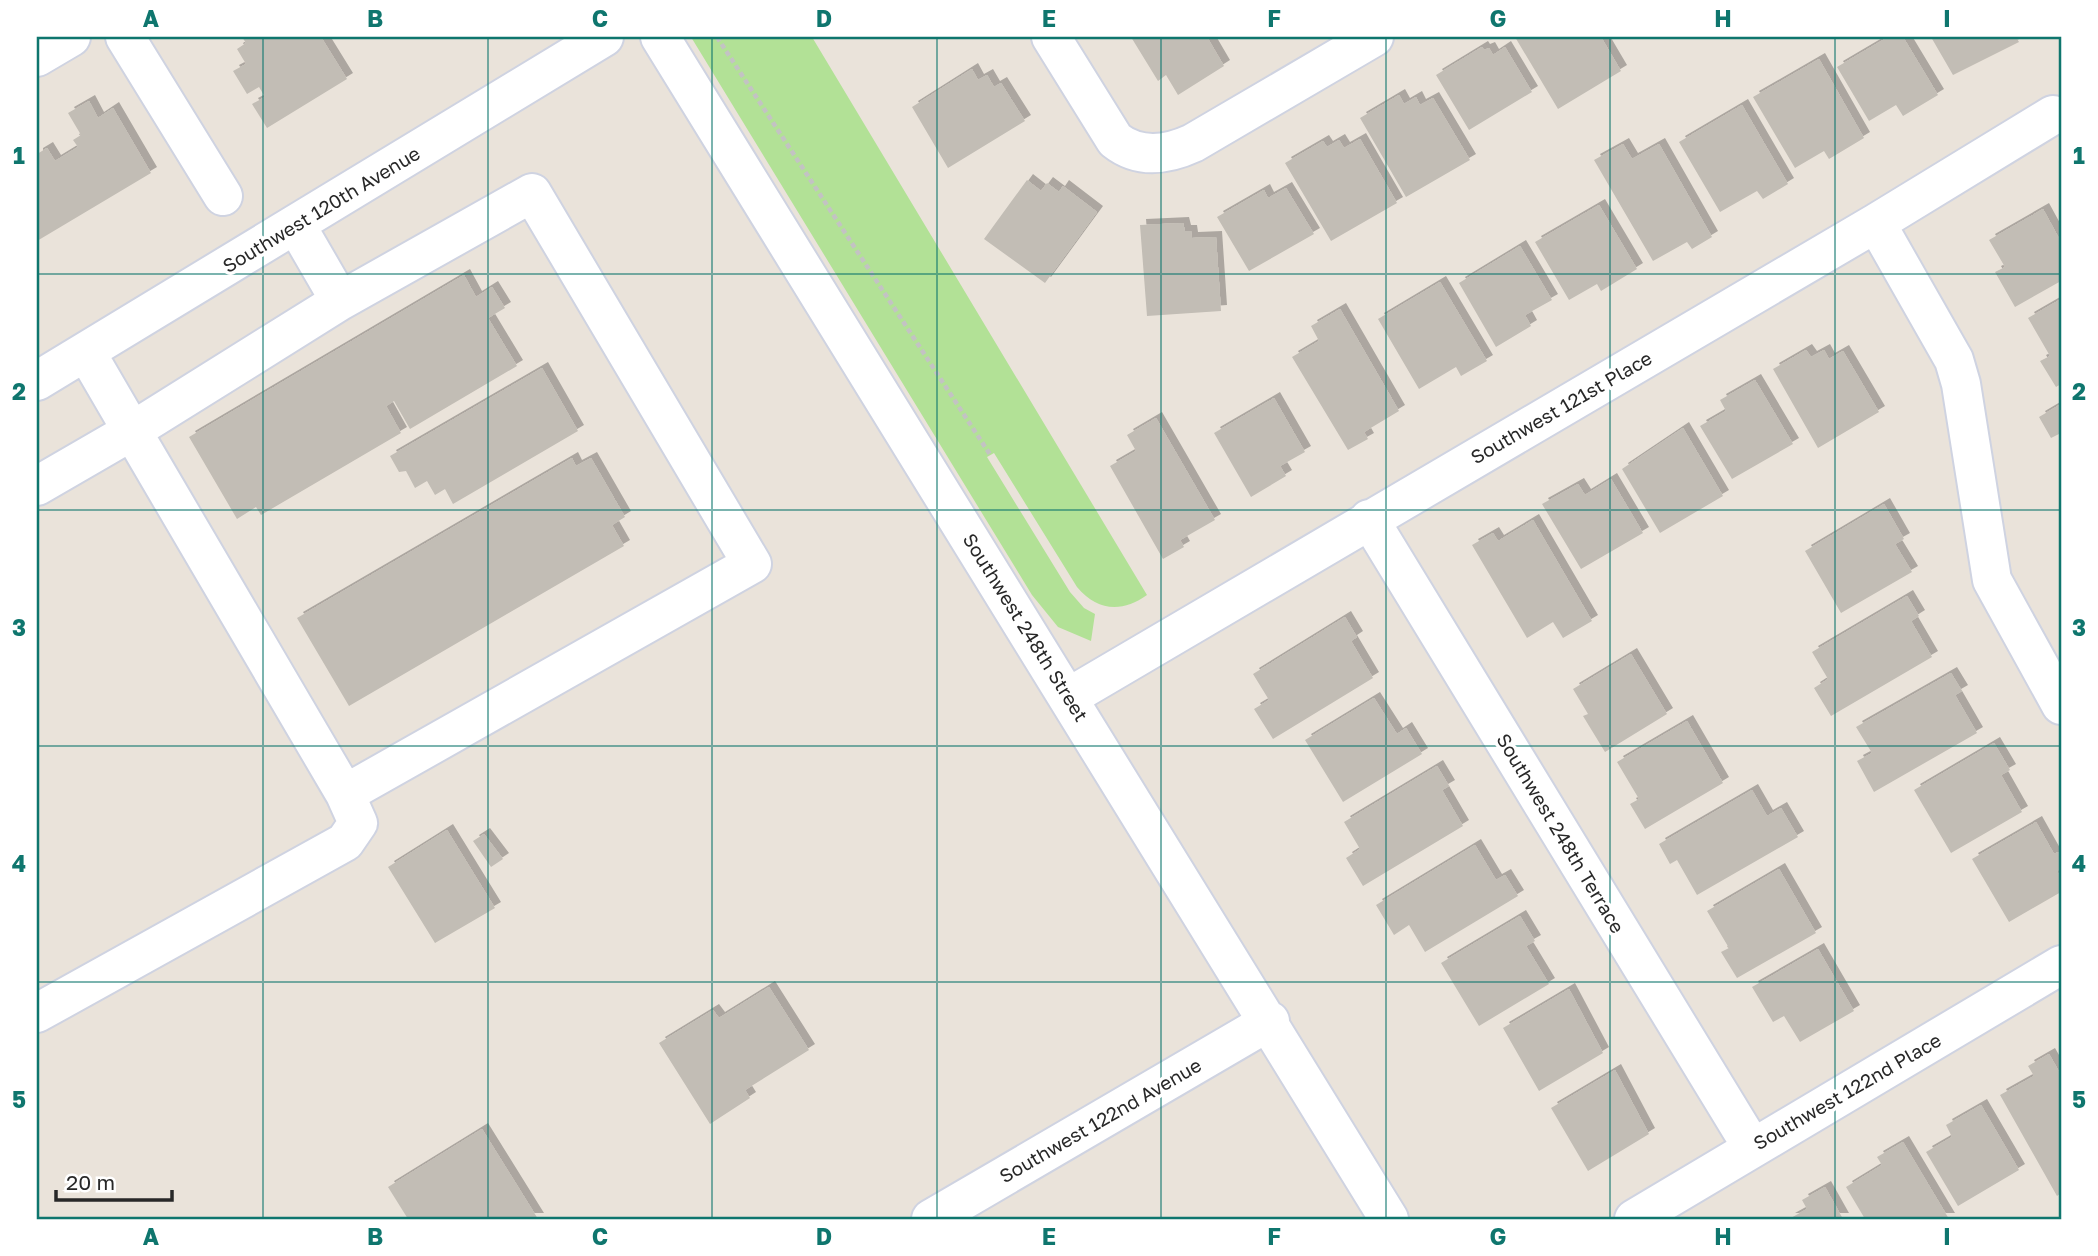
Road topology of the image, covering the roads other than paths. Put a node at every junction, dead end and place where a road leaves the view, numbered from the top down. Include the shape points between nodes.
1 (71, 37) edge
2 (125, 37) edge
3 (604, 37) edge
4 (660, 37) edge
5 (1051, 37) edge
6 (1374, 37) edge
7 (37, 57) edge
8 (2053, 115) dead end
9 (223, 196) dead end
10 (1876, 223) junction
11 (296, 225) junction
12 (340, 301) junction
13 (86, 352) junction
14 (37, 381) edge
15 (132, 431) junction
16 (37, 486) edge
17 (1369, 519) junction
18 (1069, 698) junction
19 (2061, 705) edge
20 (345, 794) junction
21 (2061, 965) edge
22 (37, 1013) edge
23 (1269, 1021) junction
24 (1752, 1147) junction
25 (931, 1219) edge
26 (1389, 1219) edge
27 (1634, 1219) edge

1 - 7 street
2 - 9 street
3 - 11 street, Southwest 120th Avenue
4 - 18 street, Southwest 248th Street
5 - 6 street via 1109,132 1122,145 1151,154 1175,152 1193,144
8 - 10 street, Southwest 121st Place
10 - 17 street, Southwest 121st Place
10 - 19 street via 1954,360 1992,580
11 - 12 street
11 - 13 street, Southwest 120th Avenue
12 - 15 street
12 - 20 street via 532,193 752,564
13 - 14 street, Southwest 120th Avenue
13 - 15 street
15 - 16 street
15 - 20 street
17 - 18 street, Southwest 121st Place
17 - 24 street, Southwest 248th Terrace
18 - 23 street, Southwest 248th Street
20 - 22 street via 358,823 345,842
21 - 24 street, Southwest 122nd Place
23 - 25 street, Southwest 122nd Avenue
23 - 26 street, Southwest 248th Street
24 - 27 street, Southwest 122nd Place

